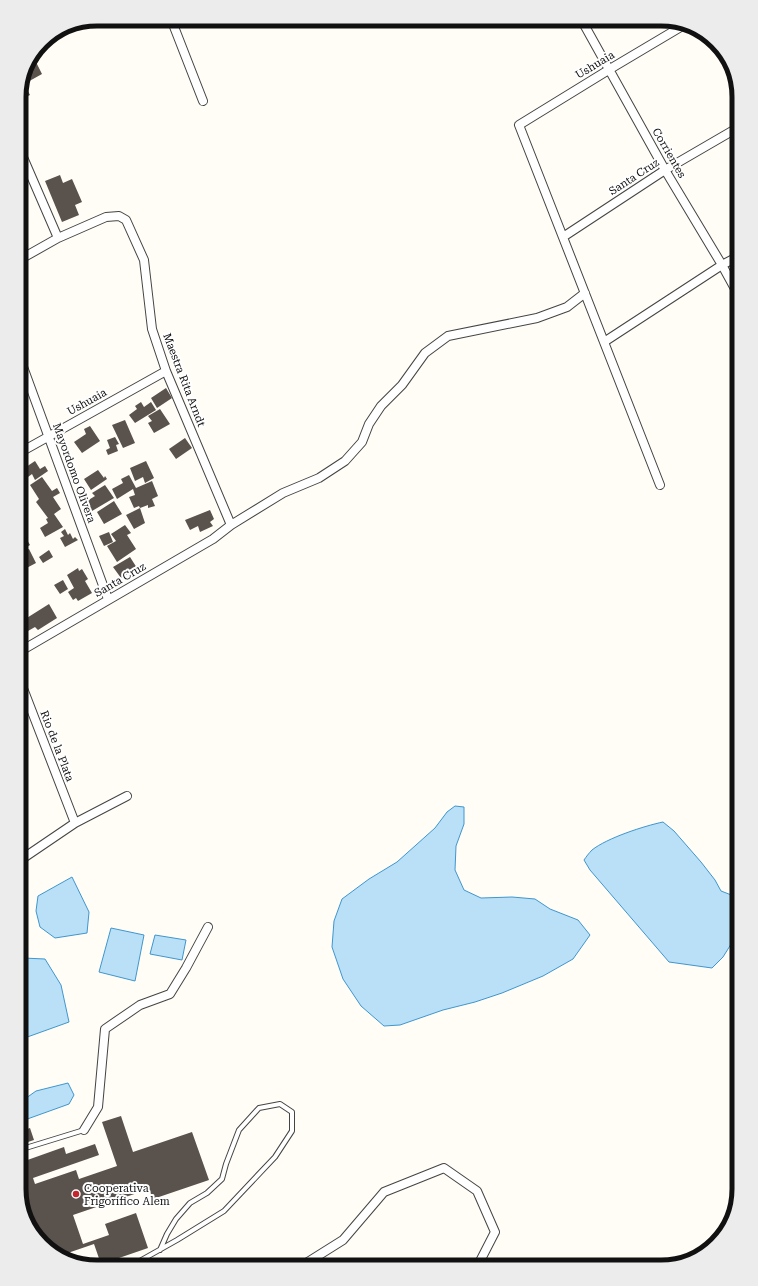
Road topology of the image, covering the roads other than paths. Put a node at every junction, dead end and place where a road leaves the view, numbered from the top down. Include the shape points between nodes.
1 (174, 26) edge
2 (584, 26) edge
3 (679, 28) edge
4 (609, 69) junction
5 (203, 101) dead end
6 (732, 130) edge
7 (26, 164) edge
8 (665, 170) junction
9 (563, 237) junction
10 (58, 238) junction
11 (26, 256) edge
12 (732, 260) edge
13 (722, 265) junction
14 (732, 283) edge
15 (585, 293) junction
16 (604, 342) junction
17 (166, 371) junction
18 (26, 375) edge
19 (49, 436) junction
20 (26, 449) edge
21 (660, 485) dead end
22 (231, 525) junction
23 (108, 599) junction
24 (26, 648) edge
25 (26, 696) edge
26 (127, 796) dead end
27 (75, 823) junction
28 (26, 856) edge
29 (208, 927) dead end
30 (84, 1130) joint
31 (26, 1148) edge
32 (160, 1250) junction
33 (142, 1260) edge
34 (311, 1260) edge
35 (481, 1260) edge

1 - 5 street
2 - 4 street, Corrientes
3 - 4 street, Ushuaia
4 - 8 street, Corrientes
4 - 9 street, Ushuaia via 519,125
6 - 8 street, Santa Cruz
7 - 10 street
8 - 9 street, Santa Cruz
8 - 13 street, Corrientes
9 - 15 street
10 - 11 street
10 - 17 street, Maestra Rita Arndt via 106,216 119,216 126,220 144,260 152,329
12 - 13 street
13 - 14 street, Corrientes
13 - 16 street
15 - 16 street
15 - 22 street, Santa Cruz via 567,307 537,318 448,336 425,353 402,385 381,406 369,424 362,442 345,461 319,478 283,493
16 - 21 street
17 - 19 street, Ushuaia
17 - 22 street, Maestra Rita Arndt
18 - 19 street, Mayordomo Olivera
19 - 20 street, Ushuaia
19 - 23 street, Mayordomo Olivera
22 - 23 street, Santa Cruz via 213,539
23 - 24 street, Santa Cruz
25 - 27 street, Rio de la Plata
26 - 27 street
27 - 28 street
29 - 30 street via 170,994 140,1005 105,1029 98,1107
30 - 31 lane
32 - 32 lane via 224,1211 275,1157 292,1131 292,1112 280,1104 259,1108 239,1130 222,1179 207,1193 190,1203 176,1219
32 - 33 lane
34 - 35 street via 343,1240 384,1192 444,1168 477,1191 495,1232

